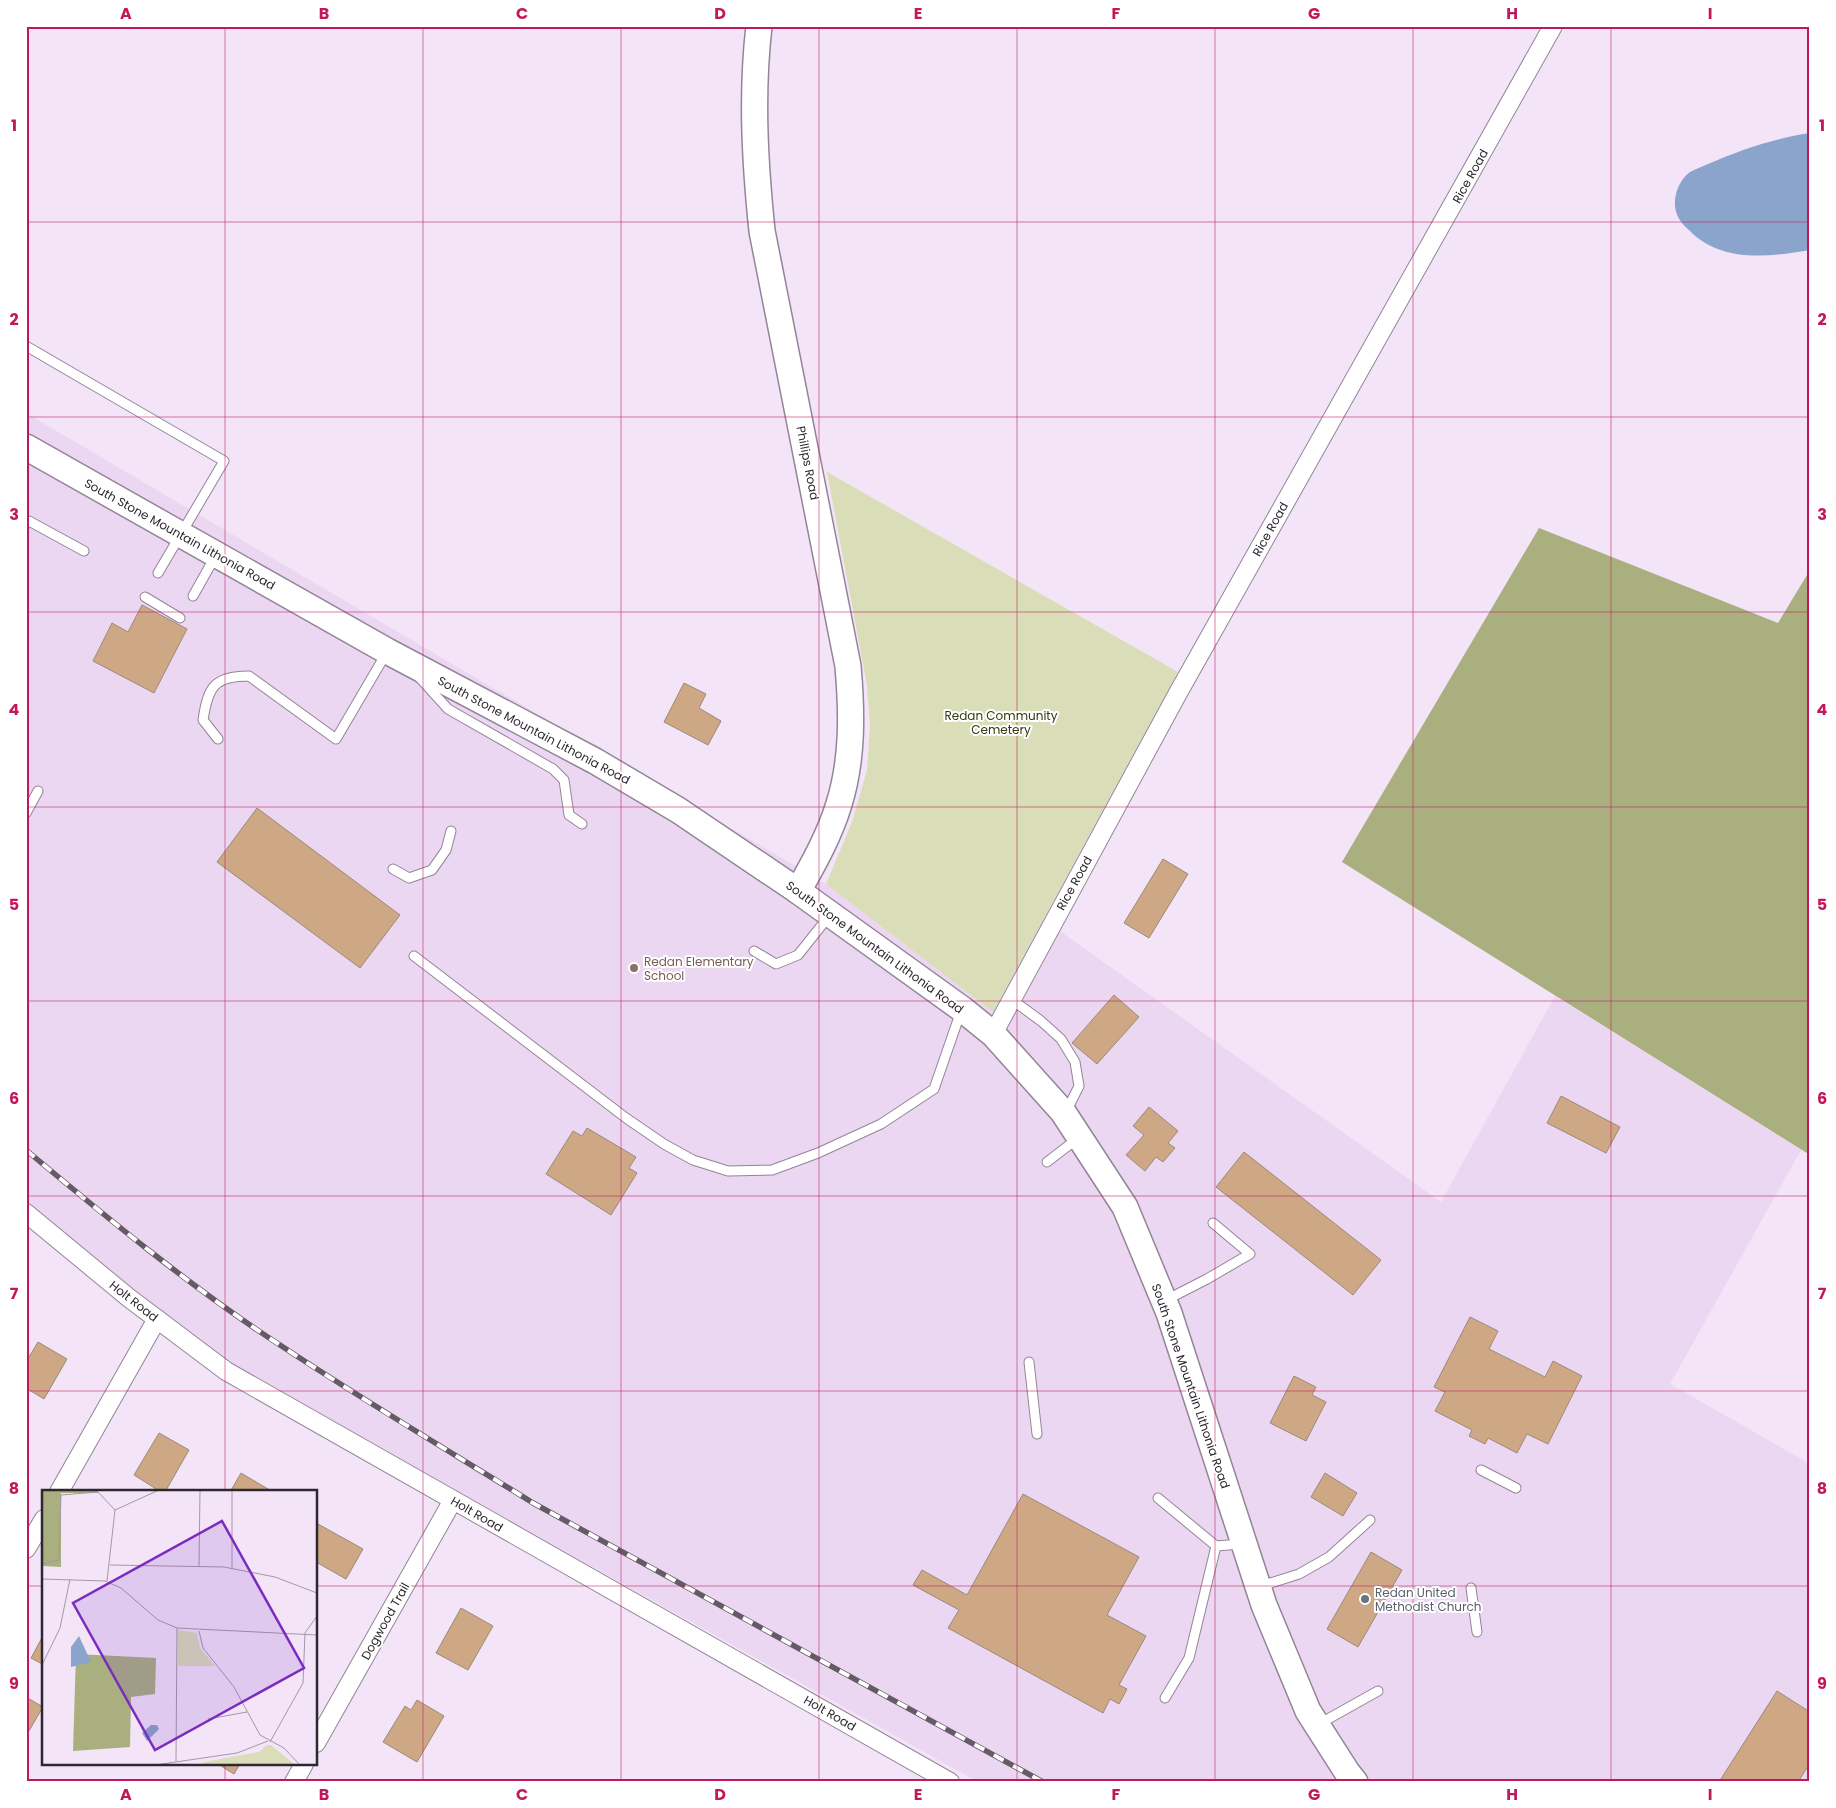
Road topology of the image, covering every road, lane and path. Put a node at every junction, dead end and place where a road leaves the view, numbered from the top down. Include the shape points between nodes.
1 (759, 26) edge
2 (1553, 26) edge
3 (26, 346) edge
4 (26, 447) edge
5 (26, 524) edge
6 (180, 534) junction
7 (84, 551) dead end
8 (216, 554) junction
9 (158, 573) dead end
10 (193, 596) dead end
11 (145, 597) dead end
12 (180, 618) dead end
13 (396, 656) junction
14 (218, 739) dead end
15 (38, 791) dead end
16 (26, 813) edge
17 (582, 824) dead end
18 (451, 831) dead end
19 (393, 869) dead end
20 (798, 891) junction
21 (831, 914) junction
22 (754, 951) dead end
23 (414, 956) dead end
24 (1011, 999) junction
25 (962, 1009) junction
26 (993, 1034) junction
27 (1065, 1115) junction
28 (1080, 1137) junction
29 (1047, 1162) dead end
30 (26, 1213) edge
31 (1213, 1223) dead end
32 (1164, 1301) junction
33 (158, 1319) junction
34 (1029, 1362) dead end
35 (1037, 1434) dead end
36 (1481, 1470) dead end
37 (1516, 1488) dead end
38 (60, 1490) edge
39 (1158, 1498) dead end
40 (453, 1500) junction
41 (1370, 1520) dead end
42 (42, 1522) edge
43 (1244, 1544) junction
44 (1216, 1546) junction
45 (26, 1549) edge
46 (1258, 1587) junction
47 (1471, 1588) dead end
48 (1478, 1632) dead end
49 (1378, 1691) dead end
50 (1165, 1698) dead end
51 (1317, 1725) junction
52 (318, 1739) edge
53 (303, 1766) edge
54 (294, 1782) edge
55 (950, 1782) edge
56 (1355, 1782) edge

1 - 20 main road, Phillips Road via 754,122 762,231 848,666 852,711 840,803 821,849
2 - 24 street, Rice Road via 1178,693
3 - 6 lane via 224,461
4 - 6 main road, South Stone Mountain Lithonia Road
5 - 7 lane via 29,521
6 - 8 main road, South Stone Mountain Lithonia Road
6 - 9 lane
8 - 10 lane
8 - 13 main road, South Stone Mountain Lithonia Road
11 - 12 lane
13 - 14 lane via 336,739 249,676 232,676 217,682 206,701 203,720
13 - 17 lane via 448,709 553,769 564,780 569,815
13 - 20 main road, South Stone Mountain Lithonia Road via 595,760 678,810
15 - 16 lane
18 - 19 lane via 446,850 432,870 409,878
20 - 21 main road, South Stone Mountain Lithonia Road
21 - 22 lane via 798,955 776,964
21 - 25 main road, South Stone Mountain Lithonia Road
23 - 25 lane via 626,1118 693,1160 728,1171 772,1170 818,1153 881,1124 934,1089
24 - 26 street, Rice Road
24 - 27 lane via 1061,1039 1075,1062 1079,1086
25 - 26 main road, South Stone Mountain Lithonia Road
26 - 27 main road, South Stone Mountain Lithonia Road
27 - 28 main road, South Stone Mountain Lithonia Road
28 - 29 lane
28 - 32 main road, South Stone Mountain Lithonia Road via 1125,1207
30 - 33 street, Holt Road
31 - 32 lane via 1250,1254
32 - 43 main road, South Stone Mountain Lithonia Road
33 - 38 street
33 - 40 street, Holt Road via 226,1371
34 - 35 lane
36 - 37 lane
39 - 44 lane
40 - 52 street, Dogwood Trail
40 - 55 street, Holt Road
41 - 46 lane via 1329,1557 1314,1566
42 - 45 street
43 - 44 lane
43 - 46 main road, South Stone Mountain Lithonia Road
44 - 50 lane via 1189,1658
46 - 51 main road, South Stone Mountain Lithonia Road via 1308,1711
47 - 48 lane
49 - 51 lane
51 - 56 main road, South Stone Mountain Lithonia Road
53 - 54 street

